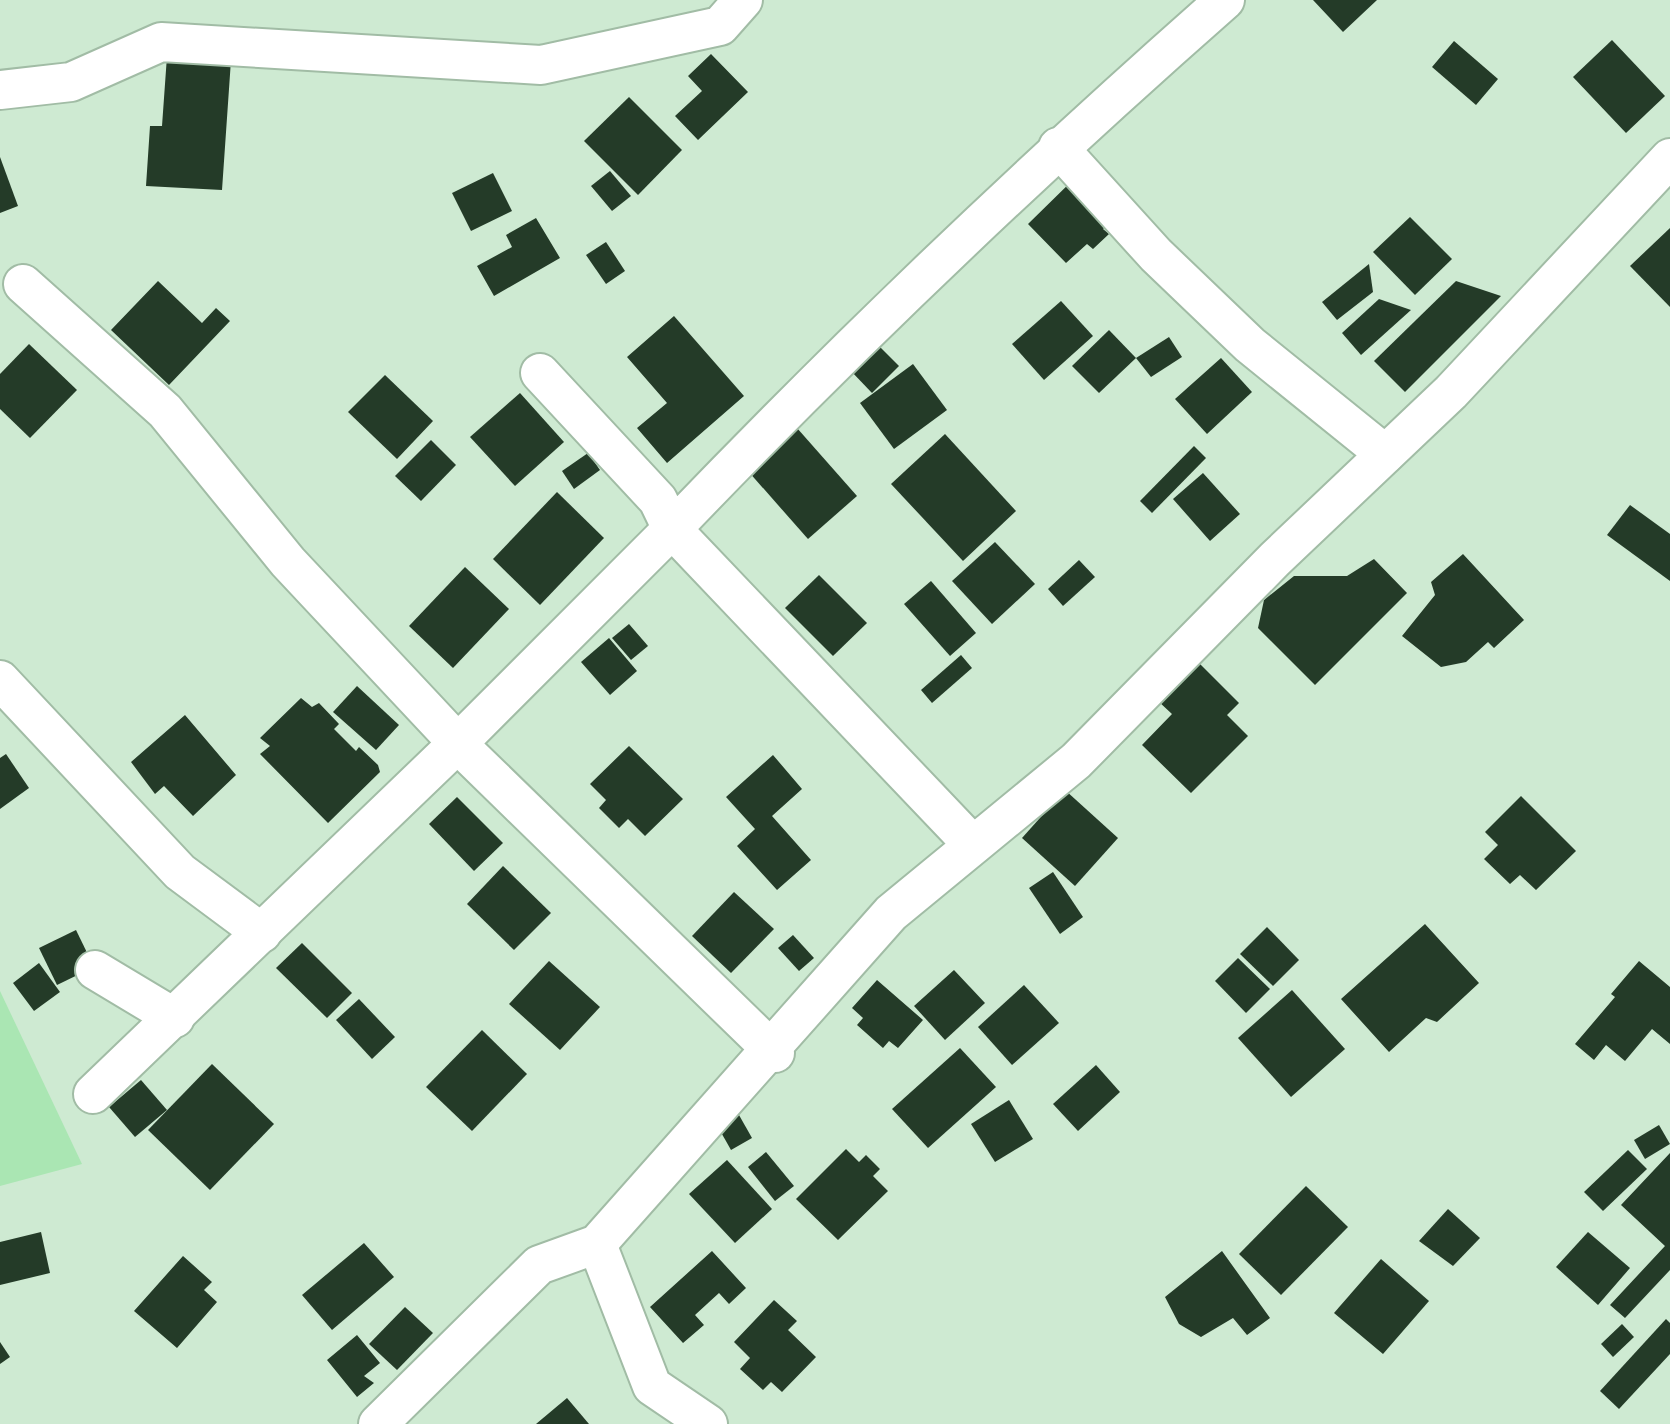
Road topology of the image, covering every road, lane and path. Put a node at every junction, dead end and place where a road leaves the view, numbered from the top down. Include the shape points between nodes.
1 (743, 0) edge
2 (1225, 0) edge
3 (0, 90) edge
4 (1058, 147) junction
5 (1670, 158) edge
6 (23, 284) dead end
7 (540, 373) dead end
8 (1385, 454) junction
9 (672, 529) junction
10 (0, 680) edge
11 (458, 743) junction
12 (973, 845) junction
13 (262, 933) junction
14 (95, 970) dead end
15 (175, 1018) junction
16 (773, 1051) junction
17 (93, 1094) dead end
18 (597, 1244) junction
19 (378, 1424) edge
20 (708, 1424) edge

1 - 3 street via 720,26 541,65 161,42 71,82
2 - 4 street
4 - 8 street via 1156,255 1250,345
4 - 9 street via 802,393
5 - 8 street via 1451,392
6 - 11 street via 165,411 288,562
7 - 9 street via 658,500
8 - 12 street via 1076,761
9 - 11 street
9 - 12 street
10 - 13 street via 180,872
11 - 13 street
11 - 16 street
12 - 16 street via 891,913
13 - 15 street
14 - 15 street
15 - 17 street
16 - 18 street
18 - 19 street via 539,1265
18 - 20 street via 652,1386

